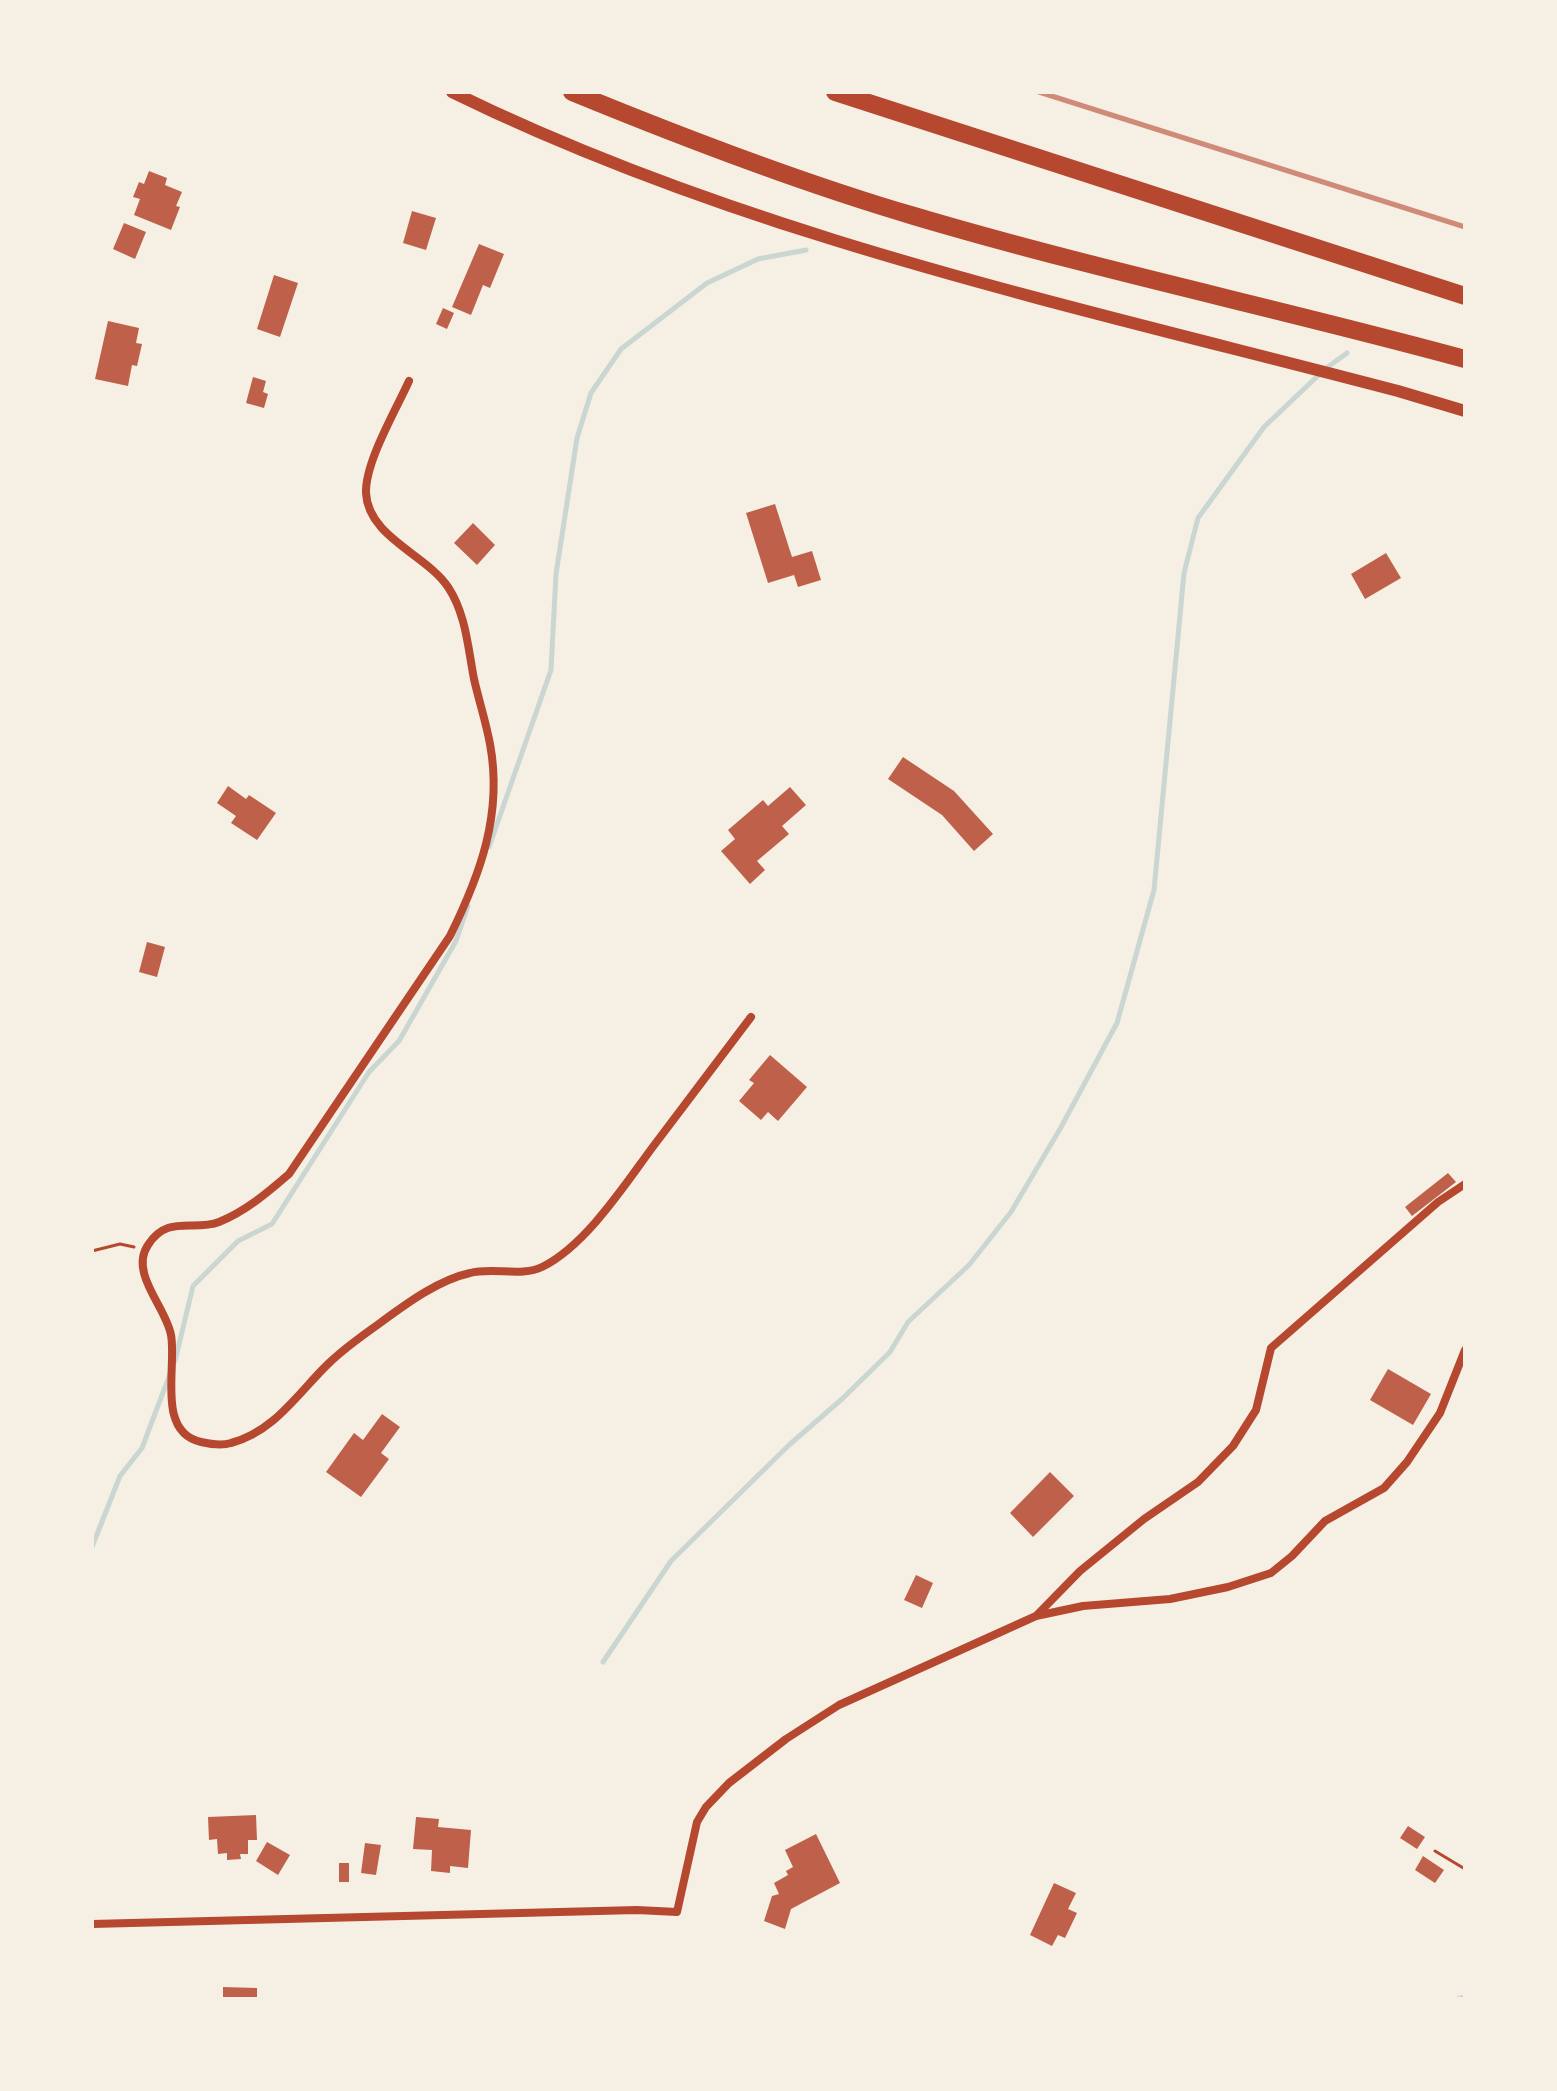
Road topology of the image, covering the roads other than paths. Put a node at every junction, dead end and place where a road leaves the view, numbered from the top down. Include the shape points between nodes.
1 (452, 92) edge
2 (572, 92) edge
3 (835, 92) edge
4 (1465, 296) edge
5 (1465, 359) edge
6 (409, 381) dead end
7 (1465, 411) edge
8 (751, 1017) dead end
9 (1465, 1184) edge
10 (1465, 1350) edge
11 (1036, 1616) junction
12 (92, 1924) edge

1 - 7 street via 586,152 852,246
2 - 5 highway via 670,133 913,216
3 - 4 highway
6 - 8 street via 369,469 366,494 381,528 447,585 464,620 493,763 486,852 450,936 289,1174 228,1218 214,1224 174,1225 156,1234 145,1249 143,1269 171,1335 171,1392 180,1430 190,1439 215,1444 257,1433 329,1362 444,1282 471,1272 539,1269 555,1259 623,1186
9 - 11 street via 1271,1348 1256,1410 1233,1446 1198,1482 1080,1571
10 - 11 street via 1440,1413 1407,1462 1384,1488 1325,1521 1271,1573 1170,1599 1083,1606
11 - 12 street via 839,1705 729,1783 697,1822 677,1912

